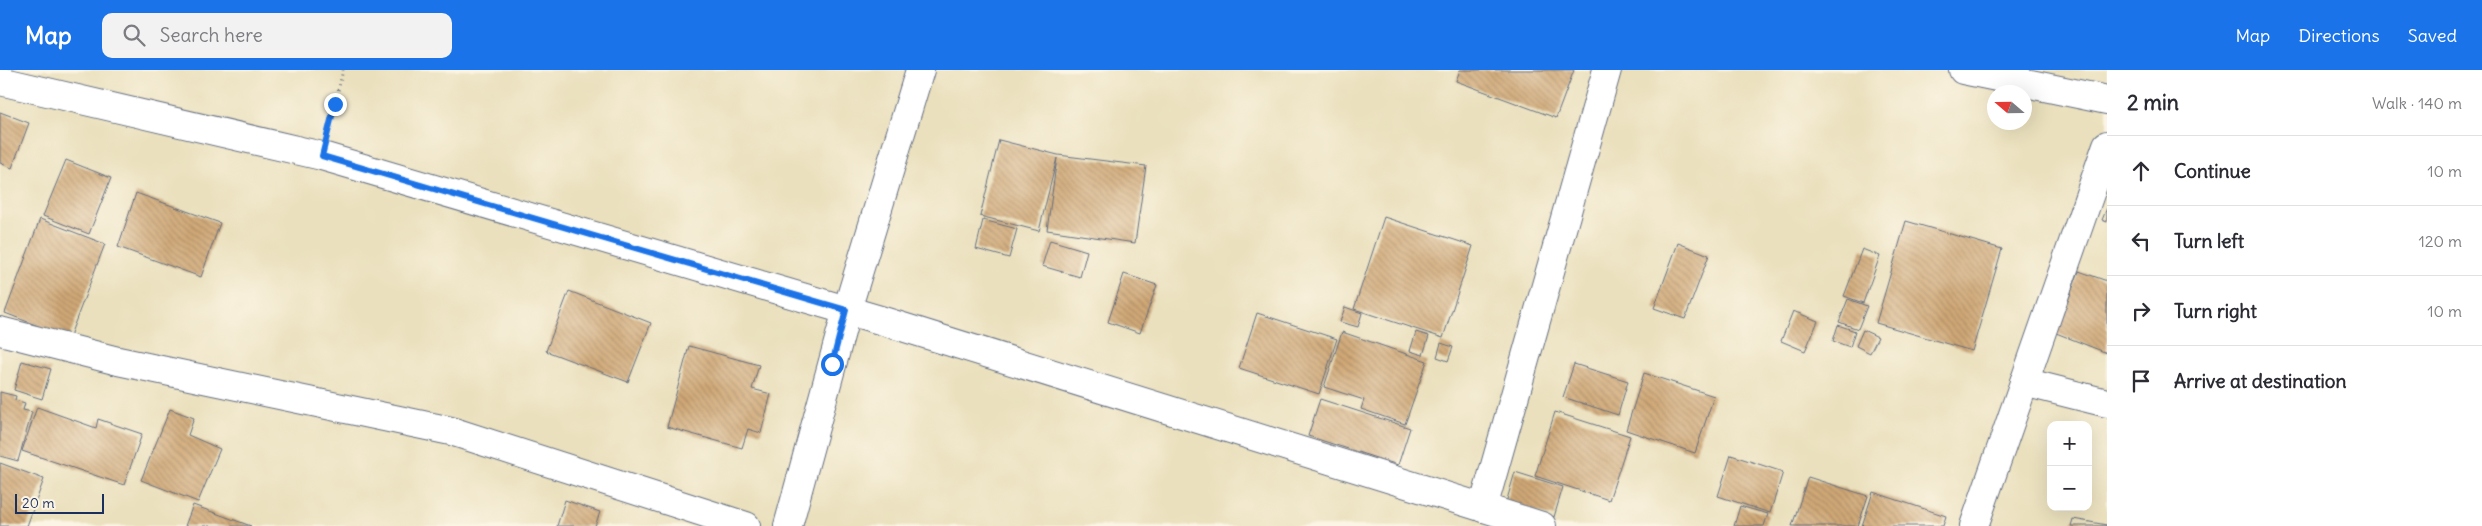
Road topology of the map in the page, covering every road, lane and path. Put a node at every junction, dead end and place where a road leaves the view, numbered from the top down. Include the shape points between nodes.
1 (343, 70) edge
2 (920, 70) edge
3 (1606, 70) edge
4 (1963, 70) edge
5 (0, 80) edge
6 (2107, 100) edge
7 (2107, 145) edge
8 (322, 156) junction
9 (846, 310) junction
10 (0, 331) edge
11 (2024, 382) junction
12 (2107, 404) edge
13 (1483, 508) junction
14 (746, 526) edge
15 (788, 526) edge
16 (1542, 526) edge
17 (1974, 526) edge

1 - 8 path
2 - 9 street
3 - 13 street
4 - 6 street
5 - 8 street
7 - 11 street
8 - 9 street
9 - 13 street
9 - 15 street
10 - 14 street via 118,362 451,431
11 - 12 street
11 - 17 street
13 - 16 street

